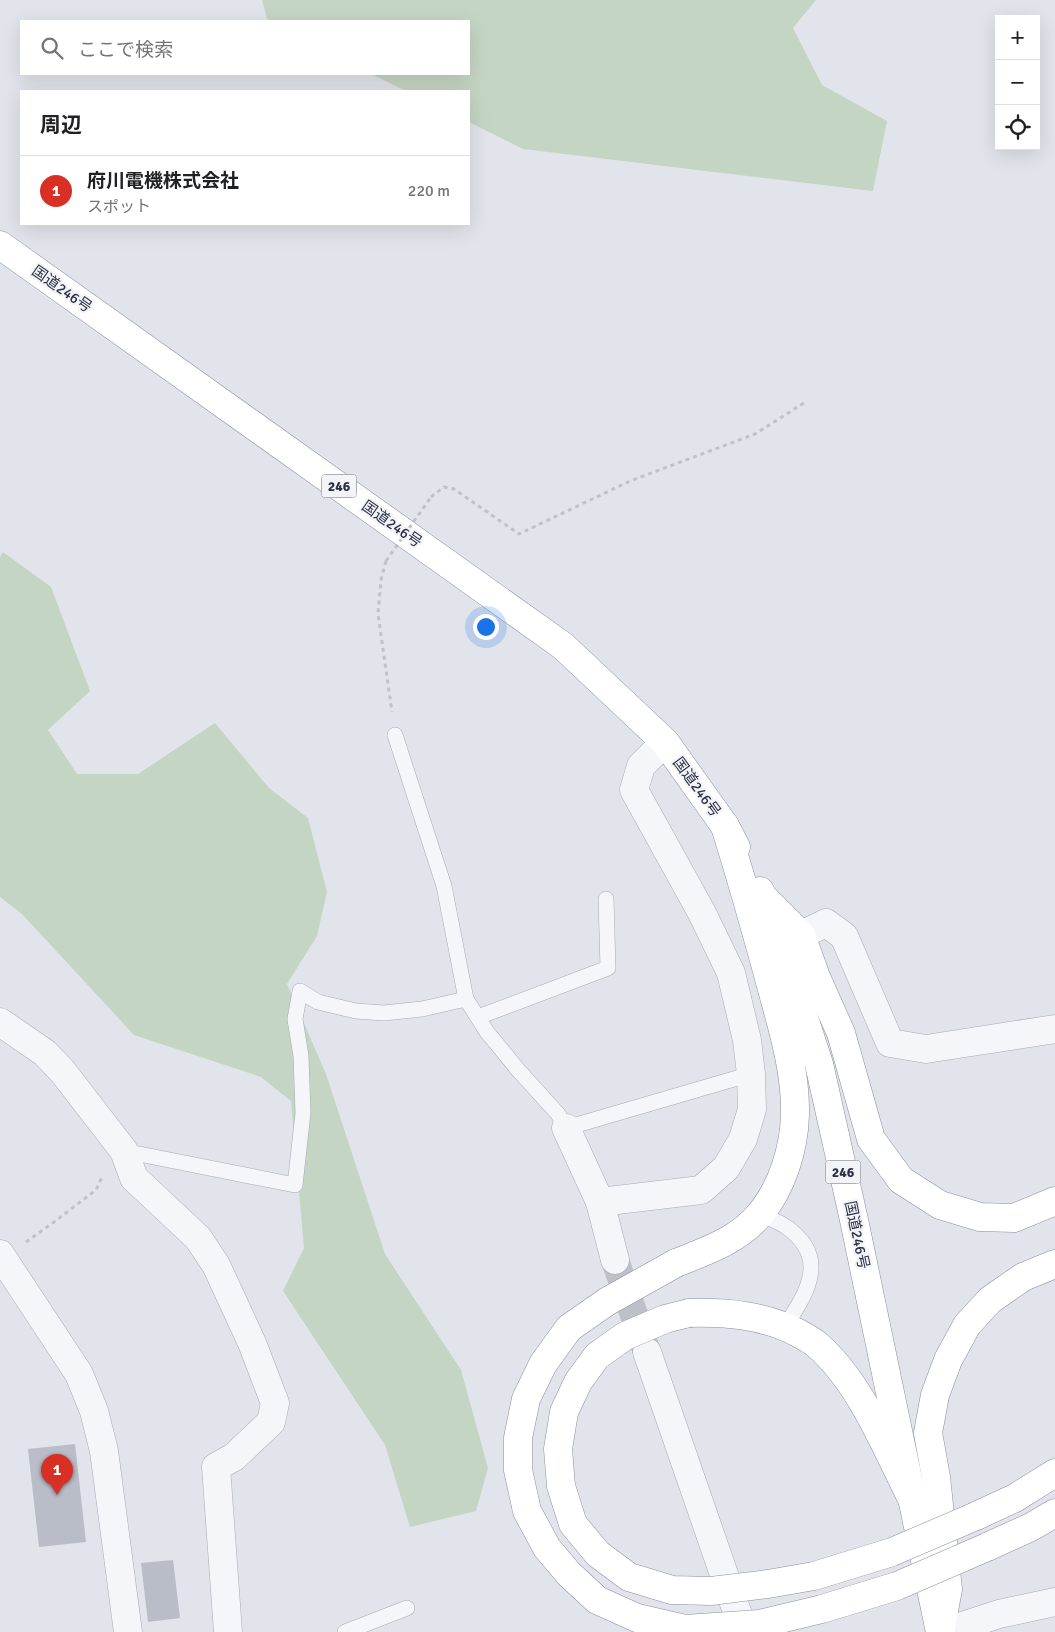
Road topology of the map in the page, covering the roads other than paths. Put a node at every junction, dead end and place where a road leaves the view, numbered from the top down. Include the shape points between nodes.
1 (0, 245) edge
2 (395, 735) road end
3 (665, 742) junction
4 (725, 826) junction
5 (764, 898) junction
6 (606, 899) dead end
7 (801, 936) junction
8 (466, 999) junction
9 (478, 1017) junction
10 (0, 1022) edge
11 (1055, 1028) edge
12 (751, 1074) junction
13 (566, 1128) junction
14 (120, 1146) junction
15 (1055, 1201) edge
16 (600, 1202) junction
17 (760, 1214) junction
18 (1, 1255) edge
19 (615, 1260) tunnel mouth
20 (1055, 1264) edge
21 (785, 1326) junction
22 (647, 1352) tunnel mouth
23 (1055, 1473) edge
24 (912, 1499) junction
25 (1055, 1513) edge
26 (1055, 1602) edge
27 (407, 1608) dead end
28 (128, 1632) edge
29 (228, 1632) edge
30 (345, 1632) edge
31 (744, 1632) edge
32 (941, 1632) edge

1 - 3 highway, 国道246号 / 246 via 563,646
2 - 8 lane via 444,886
3 - 4 highway, 国道246号 / 246
3 - 12 street via 641,766 634,790 731,973 747,1040
4 - 5 highway, 国道246号 / 246
4 - 17 highway via 784,1032 792,1074 795,1115 791,1145 783,1174
5 - 7 highway
5 - 24 highway, 国道246号 / 246 via 819,1064
6 - 9 lane via 608,968
7 - 11 street via 826,923 844,936 890,1043 926,1049
7 - 15 highway via 841,1033 871,1139 901,1180 940,1204 980,1216 1014,1218
8 - 9 lane
8 - 14 lane via 384,1013 356,1011 318,1002 300,991 295,1019 301,1056 303,1113 295,1184
9 - 13 lane
10 - 14 street via 45,1053
12 - 13 lane
12 - 16 street via 752,1109 743,1139 726,1168 701,1190
13 - 16 street
14 - 29 street via 134,1178 198,1238 216,1266 252,1343 275,1403 271,1422 234,1457 216,1467
16 - 19 street
17 - 21 lane via 799,1238 812,1263 805,1295
17 - 25 highway, bridge via 744,1230 718,1246 676,1263 608,1301 569,1328 542,1364 526,1399 518,1438 518,1470 527,1511 547,1548 569,1574 598,1600 637,1618 686,1629 759,1624 897,1586 988,1547
18 - 28 street via 79,1374 94,1411 104,1451
20 - 32 highway via 1023,1277 990,1300 968,1325 948,1360 935,1395 928,1433 948,1589
21 - 23 highway, bridge via 754,1316 688,1313 625,1336 597,1356 578,1382 564,1412 558,1449 561,1486 573,1524 598,1554 629,1577 672,1590 711,1591 814,1576 892,1552 1015,1498
21 - 24 highway via 815,1343 836,1364 859,1396
22 - 31 street
24 - 32 highway, 国道246号 / 246
26 - 32 street via 999,1614
27 - 30 lane

